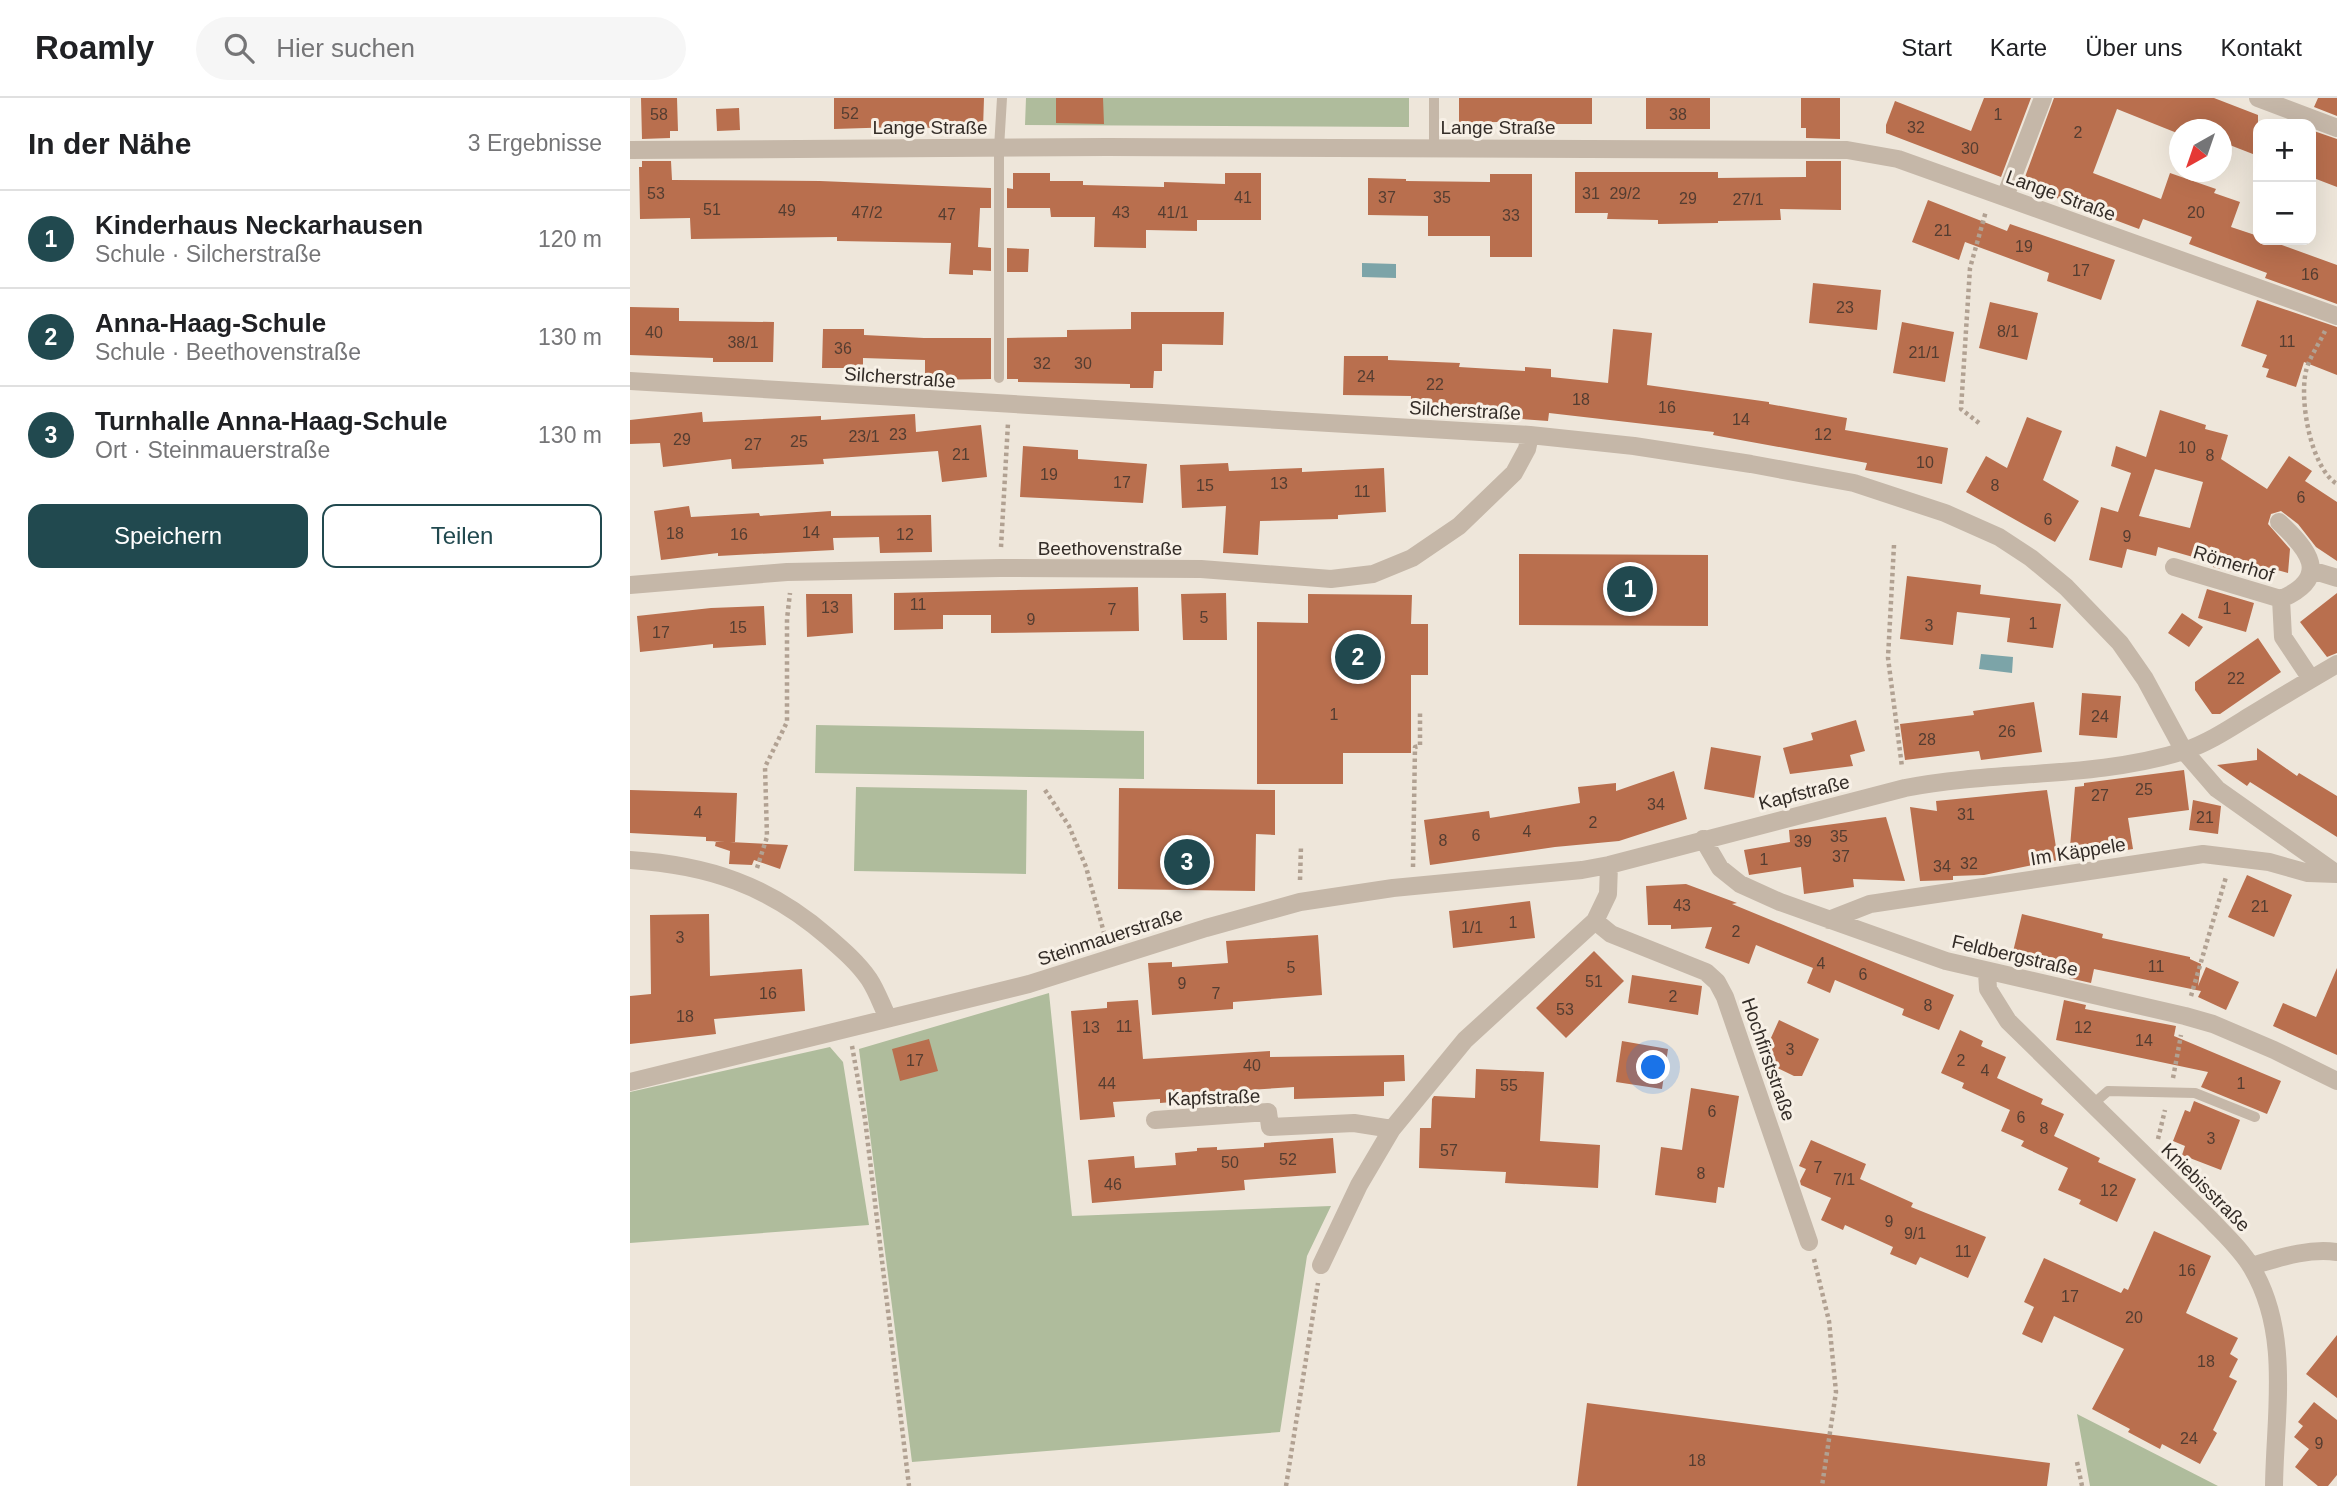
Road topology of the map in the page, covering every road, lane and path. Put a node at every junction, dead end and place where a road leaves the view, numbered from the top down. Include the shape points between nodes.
1 (1002, 98) edge
2 (1434, 98) edge
3 (2043, 98) edge
4 (2258, 98) edge
5 (2337, 128) edge
6 (1434, 147) junction
7 (999, 148) junction
8 (630, 150) edge
9 (2006, 197) junction
10 (1984, 218) dead end
11 (2335, 315) edge
12 (999, 378) dead end
13 (630, 381) edge
14 (1010, 405) junction
15 (1979, 423) dead end
16 (1530, 435) junction
17 (2337, 485) edge
18 (2279, 522) dead end
19 (1895, 545) dead end
20 (2174, 567) dead end
21 (1000, 568) junction
22 (2311, 570) junction
23 (787, 572) junction
24 (2337, 578) edge
25 (630, 585) edge
26 (2281, 600) junction
27 (2337, 664) edge
28 (2311, 679) junction
29 (1420, 711) dead end
30 (2184, 751) junction
31 (1905, 788) junction
32 (1045, 790) dead end
33 (1703, 839) junction
34 (1301, 846) dead end
35 (630, 860) edge
36 (1609, 865) junction
37 (2337, 874) edge
38 (750, 885) junction
39 (1413, 886) junction
40 (1300, 902) junction
41 (1829, 920) junction
42 (1595, 921) junction
43 (1111, 958) junction
44 (1987, 972) junction
45 (888, 1018) junction
46 (849, 1029) junction
47 (2337, 1081) edge
48 (630, 1082) edge
49 (2093, 1104) junction
50 (2255, 1117) dead end
51 (1154, 1120) dead end
52 (1392, 1129) junction
53 (1809, 1242) joint
54 (2337, 1252) edge
55 (1321, 1265) joint
56 (2251, 1266) junction
57 (2077, 1462) dead end
58 (909, 1486) edge
59 (1286, 1486) edge
60 (1822, 1486) edge
61 (2082, 1486) edge
62 (2274, 1486) edge

1 - 7 lane
2 - 6 lane
3 - 9 street
4 - 5 street
6 - 7 street, Lange Straße
6 - 9 street, Lange Straße via 1847,150 1898,159
7 - 8 street, Lange Straße
7 - 12 lane
9 - 11 street, Lange Straße
10 - 15 path via 1970,268 1961,409
11 - 17 path via 2306,370 2303,400 2309,436 2329,479
13 - 14 street, Silcherstraße
14 - 16 street, Silcherstraße
14 - 21 path
16 - 21 street, Beethovenstraße via 1514,473 1459,526 1412,558 1373,574 1331,579 1201,569
16 - 30 street, Silcherstraße via 1634,446 1854,483 1945,513 1999,537 2066,587 2120,643
18 - 22 street via 2302,544
19 - 31 path via 1888,658
20 - 26 street, Römerhof
21 - 23 street, Beethovenstraße
22 - 24 street
22 - 26 street, Römerhof via 2303,587
23 - 25 street, Beethovenstraße
23 - 38 path via 788,722 765,767 767,837
26 - 28 street, Römerhof via 2283,637
27 - 28 street, Kapfstraße
28 - 30 street, Kapfstraße
29 - 39 path via 1420,747 1415,747
30 - 31 street, Kapfstraße via 2126,764 1946,780
30 - 37 street, Im Käppele via 2217,789
31 - 33 street, Kapfstraße
32 - 43 path via 1069,826 1086,867
33 - 36 street, Kapfstraße
33 - 41 street, Feldbergstraße via 1720,868 1740,884
34 - 40 path
35 - 38 street via 670,863
36 - 39 street, Steinmauerstraße
36 - 42 street via 1608,894
37 - 41 street, Im Käppele via 2203,854 1870,904
38 - 45 street via 802,914 851,957 870,981
39 - 40 street, Steinmauerstraße
40 - 43 street, Steinmauerstraße
41 - 44 street, Feldbergstraße
42 - 52 street via 1465,1040
42 - 53 street, Hochfirststraße via 1611,934 1692,965 1717,982
43 - 45 street, Steinmauerstraße via 1029,984
44 - 47 street, Feldbergstraße via 2213,1024
44 - 49 street, Kniebisstraße via 1988,989 2008,1021
45 - 46 street, Steinmauerstraße
46 - 48 street, Steinmauerstraße
46 - 58 path via 865,1118
49 - 50 lane via 2108,1091 2195,1093
49 - 56 street, Kniebisstraße
51 - 52 street, Kapfstraße via 1269,1112 1270,1126 1354,1123
52 - 55 street
53 - 60 path via 1829,1321 1836,1392
54 - 56 street via 2289,1255
55 - 59 path
56 - 62 street, Kniebisstraße via 2266,1298 2276,1338
57 - 61 path

